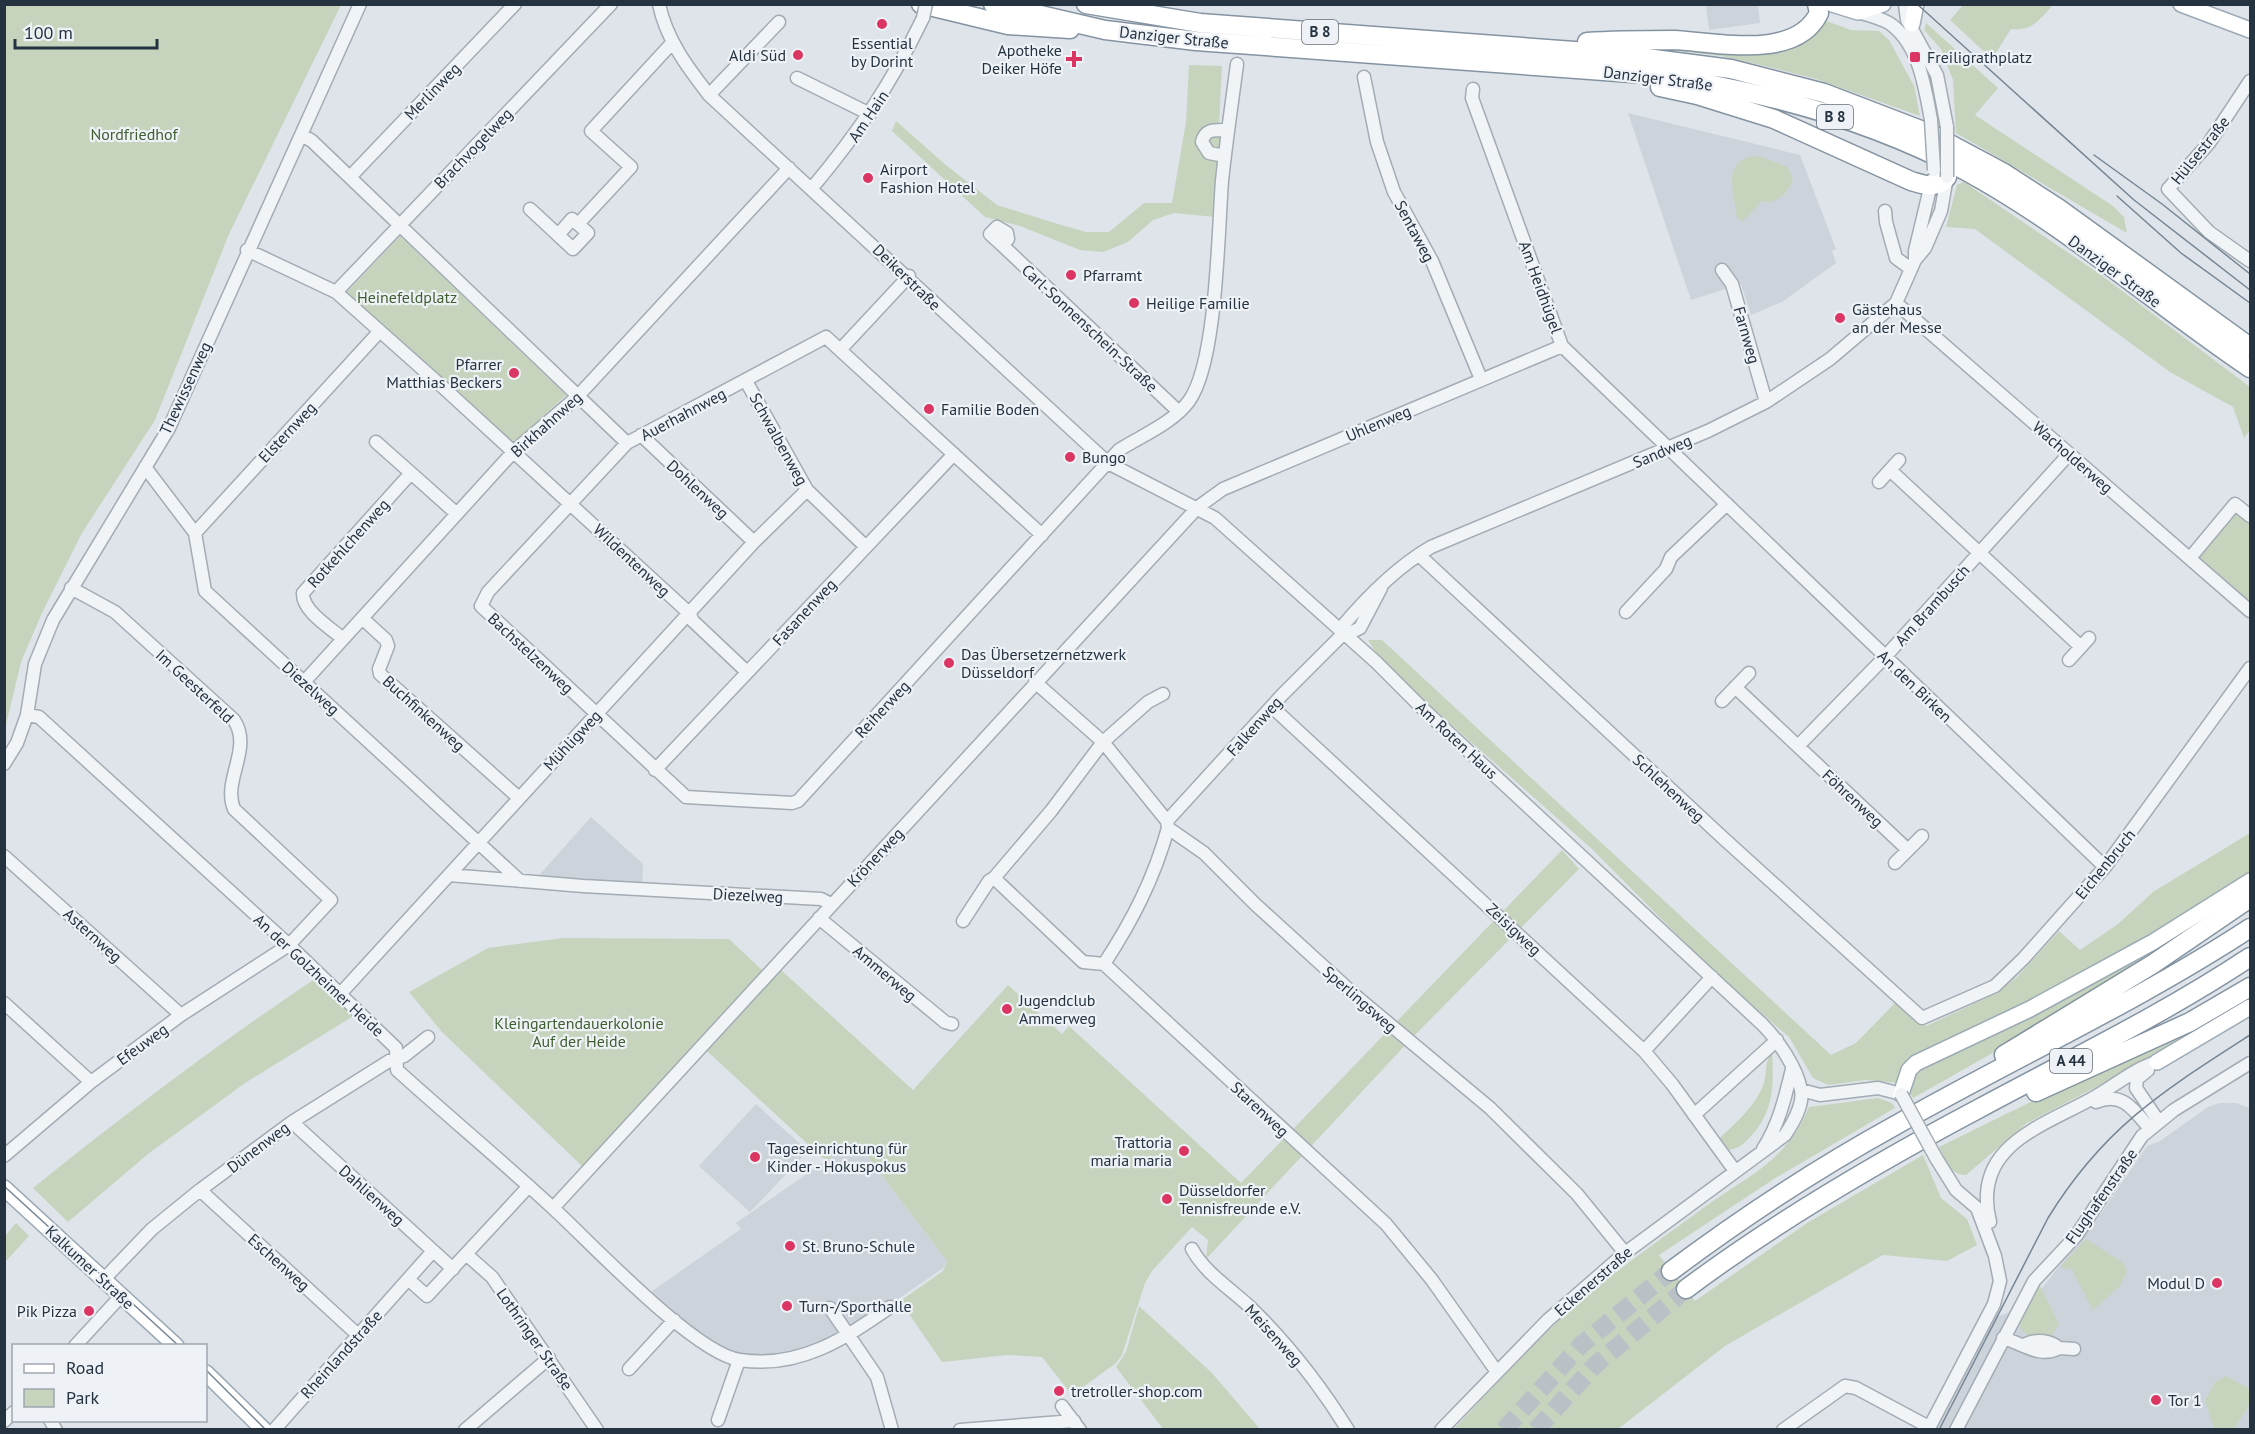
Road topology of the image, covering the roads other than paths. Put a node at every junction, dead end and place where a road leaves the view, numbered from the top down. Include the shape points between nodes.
1 (360, 4) edge
2 (515, 4) edge
3 (611, 4) edge
4 (659, 4) edge
5 (926, 4) edge
6 (993, 4) edge
7 (1086, 4) edge
8 (1817, 4) edge
9 (1832, 4) edge
10 (1883, 4) edge
11 (1905, 4) edge
12 (1916, 4) edge
13 (2181, 4) edge
14 (922, 11) edge
15 (1858, 12) junction
16 (779, 22) dead end
17 (1912, 24) junction
18 (1105, 30) junction
19 (2250, 30) edge
20 (673, 42) junction
21 (1555, 49) junction
22 (1237, 64) dead end
23 (1645, 74) junction
24 (1364, 77) dead end
25 (797, 78) dead end
26 (2250, 81) edge
27 (1473, 89) dead end
28 (709, 94) junction
29 (870, 114) junction
30 (1228, 130) junction
31 (302, 135) junction
32 (1225, 156) junction
33 (789, 168) junction
34 (350, 177) junction
35 (1937, 178) junction
36 (812, 188) junction
37 (530, 209) dead end
38 (1886, 211) dead end
39 (578, 224) junction
40 (399, 226) junction
41 (558, 235) junction
42 (1002, 245) dead end
43 (247, 250) junction
44 (2250, 261) edge
45 (1913, 264) junction
46 (1722, 270) dead end
47 (909, 276) junction
48 (336, 292) junction
49 (1896, 303) junction
50 (2211, 316) junction
51 (380, 332) junction
52 (2250, 335) edge
53 (1562, 346) junction
54 (2250, 347) edge
55 (840, 350) junction
56 (2233, 356) junction
57 (2250, 368) edge
58 (2250, 373) edge
59 (1481, 379) junction
60 (746, 381) junction
61 (577, 397) junction
62 (1766, 402) junction
63 (1178, 411) junction
64 (641, 435) junction
65 (376, 442) dead end
66 (627, 443) junction
67 (1669, 448) junction
68 (514, 451) junction
69 (954, 454) junction
70 (2069, 454) junction
71 (1899, 460) dead end
72 (1108, 463) junction
73 (145, 467) junction
74 (1890, 470) junction
75 (411, 473) junction
76 (1879, 482) dead end
77 (807, 490) junction
78 (571, 503) junction
79 (1727, 504) junction
80 (1198, 507) junction
81 (457, 514) junction
82 (2250, 516) edge
83 (195, 532) junction
84 (1042, 535) junction
85 (754, 542) junction
86 (866, 547) junction
87 (1979, 552) junction
88 (1419, 555) junction
89 (2190, 558) junction
90 (71, 588) junction
91 (1381, 588) junction
92 (482, 606) joint
93 (2250, 611) edge
94 (1626, 612) dead end
95 (689, 613) junction
96 (362, 618) junction
97 (1360, 628) junction
98 (1343, 632) junction
99 (343, 639) junction
100 (1885, 657) junction
101 (2069, 660) dead end
102 (1376, 662) junction
103 (2250, 668) edge
104 (747, 672) junction
105 (1749, 673) dead end
106 (304, 682) junction
107 (1035, 682) junction
108 (1736, 687) junction
109 (1163, 694) dead end
110 (1722, 701) dead end
111 (1272, 707) junction
112 (596, 714) junction
113 (27, 715) junction
114 (1102, 742) junction
115 (1798, 746) junction
116 (4, 764) edge
117 (655, 770) junction
118 (686, 797) joint
119 (519, 798) junction
120 (1168, 824) junction
121 (1922, 836) dead end
122 (479, 842) junction
123 (1908, 850) junction
124 (4, 856) edge
125 (1895, 863) dead end
126 (2105, 867) junction
127 (449, 875) junction
128 (994, 878) junction
129 (520, 881) junction
130 (2250, 881) edge
131 (2250, 898) edge
132 (831, 904) junction
133 (819, 918) junction
134 (963, 921) dead end
135 (2250, 928) edge
136 (289, 945) junction
137 (2250, 957) edge
138 (1104, 964) junction
139 (1712, 977) junction
140 (2250, 987) edge
141 (341, 993) junction
142 (4, 1003) edge
143 (2250, 1007) edge
144 (181, 1015) junction
145 (1922, 1018) joint
146 (952, 1024) dead end
147 (428, 1037) dead end
148 (1778, 1040) junction
149 (1644, 1051) junction
150 (397, 1058) junction
151 (2157, 1062) junction
152 (2250, 1062) edge
153 (1792, 1069) junction
154 (91, 1082) junction
155 (1801, 1090) junction
156 (1960, 1091) junction
157 (1901, 1094) junction
158 (2083, 1104) junction
159 (1694, 1114) junction
160 (292, 1122) junction
161 (2154, 1126) junction
162 (1761, 1152) junction
163 (4, 1156) edge
164 (1888, 1159) junction
165 (1735, 1171) junction
166 (529, 1186) junction
167 (4, 1188) edge
168 (200, 1190) junction
169 (1986, 1197) junction
170 (1970, 1201) junction
171 (553, 1208) junction
172 (1991, 1244) junction
173 (1192, 1249) dead end
174 (433, 1251) junction
175 (1625, 1252) junction
176 (466, 1254) junction
177 (453, 1269) junction
178 (1671, 1271) tunnel mouth
179 (408, 1279) junction
180 (104, 1280) junction
181 (1686, 1289) tunnel mouth
182 (121, 1296) junction
183 (890, 1307) dead end
184 (830, 1308) dead end
185 (674, 1320) junction
186 (358, 1335) junction
187 (849, 1335) junction
188 (2003, 1338) junction
189 (77, 1344) edge
190 (174, 1344) edge
191 (2074, 1349) dead end
192 (549, 1358) junction
193 (739, 1360) junction
194 (629, 1369) dead end
195 (1497, 1372) junction
196 (207, 1373) edge
197 (1062, 1406) dead end
198 (718, 1420) dead end
199 (1077, 1425) edge
200 (1928, 1428) edge
201 (264, 1430) edge
202 (274, 1430) edge
203 (465, 1430) edge
204 (597, 1430) edge
205 (892, 1430) edge
206 (960, 1430) edge
207 (1348, 1430) edge
208 (1442, 1430) edge
209 (1783, 1430) edge
210 (1956, 1430) edge

1 - 31 street, Thewissenweg
2 - 34 street, Merlinweg
3 - 40 street, Brachvogelweg
4 - 20 street, Deikerstraße
5 - 14 street, Am Hain, bridge
6 - 18 highway, Danziger Straße / B 8
7 - 21 highway, Danziger Straße / B 8 via 1200,23
8 - 21 highway via 1819,13 1810,26 1767,45 1617,40 1575,42
9 - 15 main road
10 - 15 main road
11 - 17 street, Sandweg via 1907,20
12 - 17 main road
13 - 19 main road
14 - 18 highway via 1044,30
14 - 29 street, Am Hain via 898,70
15 - 35 street, Sandweg, bridge via 1898,31 1919,69 1931,120
16 - 28 street
17 - 35 street, Sandweg, bridge via 1937,75 1947,127
18 - 23 highway, Danziger Straße / B 8 via 1273,48
20 - 28 street, Deikerstraße via 687,68
20 - 39 street via 591,131 631,167
21 - 50 highway, Danziger Straße / B 8 via 1731,69 1824,93 1882,114 2004,172
22 - 30 street
23 - 35 highway via 1660,87 1774,119 1884,170
23 - 56 highway, Danziger Straße / B 8 via 1721,85 1782,100 1871,129 1965,171 2058,230
24 - 59 street, Sentaweg via 1377,142 1394,192 1432,261
25 - 29 street
26 - 44 street, Hülsestraße via 2209,143 2168,189 2209,232
27 - 53 street, Am Heidhügel via 1472,98
28 - 33 street, Deikerstraße
29 - 36 street, Am Hain
30 - 32 street
30 - 32 street via 1210,130 1202,142 1209,153
31 - 34 street
31 - 43 street, Thewissenweg
32 - 63 street via 1207,349 1196,389
33 - 36 street, Deikerstraße
33 - 61 street, Birkhahnweg
34 - 40 street
35 - 45 street, Sandweg
35 - 45 street, Sandweg via 1941,211 1925,248
36 - 47 street, Deikerstraße
37 - 41 street
38 - 45 street via 1896,258 1900,263
39 - 41 street via 572,219
39 - 41 street via 588,233 573,249
40 - 48 street, Brachvogelweg
40 - 61 street
42 - 63 street, Carl-Sonnenschein-Straße
43 - 48 street
43 - 73 street, Thewissenweg via 168,428
45 - 49 street, Sandweg
46 - 62 street, Farnweg via 1732,284
47 - 55 street
47 - 72 street, Deikerstraße
48 - 51 street
49 - 62 street, Sandweg via 1830,359
49 - 70 street, Wacholderweg
50 - 52 highway
50 - 54 highway, Danziger Straße / B 8
51 - 68 street
51 - 83 street, Elsternweg
53 - 59 street, Uhlenweg
53 - 67 street, Am Heidhügel
55 - 60 street, Auerhahnweg via 826,337
55 - 69 street
56 - 57 highway, Danziger Straße / B 8
56 - 58 highway
59 - 80 street, Uhlenweg via 1223,489
60 - 64 street, Auerhahnweg
60 - 77 street, Schwalbenweg
61 - 66 street
61 - 68 street, Birkhahnweg
62 - 67 street, Sandweg
63 - 72 street via 1119,450
64 - 66 street, Auerhahnweg
64 - 85 street, Dohlenweg
65 - 75 street
66 - 78 street, Auerhahnweg
67 - 79 street, An den Birken
67 - 88 street, Sandweg
68 - 78 street, Wildentenweg
68 - 81 street, Birkhahnweg
69 - 84 street
69 - 86 street, Fasanenweg
70 - 87 street, Am Brambusch
70 - 89 street, Wacholderweg
71 - 74 street
72 - 80 street, Deikerstraße
72 - 84 street, Reiherweg
73 - 83 street, Diezelweg
73 - 90 street, Thewissenweg
74 - 76 street
74 - 87 street, Am Brambusch
75 - 81 street
75 - 99 street, Rotkehlchenweg via 303,593 308,607
77 - 85 street, Mühligweg
77 - 86 street, Schwalbenweg
78 - 92 street, Auerhahnweg via 488,592
78 - 95 street, Wildentenweg
79 - 94 street via 1671,557 1666,569
79 - 100 street, An den Birken
80 - 98 street, Am Roten Haus
80 - 107 street, Krönerweg
81 - 96 street, Birkhahnweg
82 - 89 street via 2235,504
83 - 106 street, Diezelweg via 205,591
84 - 118 street, Reiherweg via 798,801
85 - 95 street, Mühligweg
86 - 104 street, Fasanenweg
87 - 100 street, Am Brambusch
87 - 101 street, Am Brambusch via 2085,643
88 - 91 street, Sandweg
88 - 145 street, Schlehenweg
89 - 93 street, Wacholderweg
90 - 113 street, Thewissenweg via 35,664
90 - 136 street, Im Geesterfeld via 115,612 239,728 242,741 232,793 234,809 330,900
91 - 97 street, Sandweg
91 - 98 street, Sandweg via 1369,595
92 - 112 street, Bachstelzenweg
95 - 104 street, Wildentenweg
95 - 112 street, Mühligweg
96 - 99 street, Birkhahnweg
96 - 119 street, Buchfinkenweg via 388,646 380,674
97 - 98 street
97 - 102 street
98 - 102 street, Am Roten Haus
98 - 111 street, Falkenweg
99 - 106 street, Birkhahnweg
100 - 115 street
100 - 126 street, An den Birken
102 - 139 street, Am Roten Haus
103 - 126 street, Eichenbruch
104 - 117 street, Fasanenweg
105 - 108 street
106 - 122 street, Diezelweg
107 - 114 street, Sperlingsweg
107 - 132 street, Krönerweg
108 - 110 street
108 - 115 street, Föhrenweg
109 - 114 street
111 - 120 street, Falkenweg
111 - 149 street, Zeisigweg
112 - 117 street, Bachstelzenweg
112 - 119 street, Mühligweg
113 - 116 street, Thewissenweg
113 - 136 street, An der Golzheimer Heide via 39,717
114 - 120 street, Sperlingsweg
114 - 128 street
115 - 123 street, Föhrenweg
117 - 118 street, Bachstelzenweg
119 - 122 street, Mühligweg
120 - 138 street, Falkenweg via 1152,880
120 - 175 street, Sperlingsweg via 1204,853 1357,998 1490,1108 1577,1194
121 - 123 street
122 - 127 street, Mühligweg
122 - 129 street, Diezelweg
123 - 125 street
124 - 144 street, Asternweg
126 - 145 street, Eichenbruch via 1995,986
127 - 129 street, Diezelweg
127 - 141 street, Mühligweg
128 - 134 street via 988,881
128 - 138 street, Starenweg via 1083,962
129 - 132 street, Diezelweg via 821,899
130 - 157 main road via 2153,942 2030,1010 1922,1059 1909,1070
131 - 156 highway via 2134,976 1998,1059
132 - 133 street, Krönerweg
133 - 146 street, Ammerweg
133 - 171 street, Krönerweg
135 - 156 highway, A 44 via 2105,1015
136 - 141 street, An der Golzheimer Heide
136 - 144 street, Efeuweg
137 - 164 highway, A 44 via 2118,1036
138 - 195 street, Starenweg via 1386,1224 1432,1280
139 - 148 street, Am Roten Haus
139 - 149 street
140 - 164 highway via 2190,1022 2053,1084 1910,1158
141 - 150 street, An der Golzheimer Heide via 396,1048
142 - 154 street
143 - 151 main road
144 - 154 street, Efeuweg
147 - 150 street, Dünenweg
148 - 153 street, Am Roten Haus
148 - 159 street
149 - 159 street, Zeisigweg
150 - 160 street, Dünenweg
150 - 166 street, An der Golzheimer Heide via 397,1070
151 - 158 street via 2126,1076
151 - 161 street via 2135,1084
152 - 161 street, Flughafenstraße
153 - 155 street, Am Roten Haus
153 - 162 street, Eckenerstraße via 1785,1104
154 - 163 street, Efeuweg
155 - 157 street via 1820,1095 1878,1088
155 - 162 street, Eckenerstraße via 1791,1126 1776,1143
156 - 178 highway, A 44 via 1811,1175
157 - 170 street, bridge via 1951,1184
158 - 161 street via 2119,1099
158 - 169 street via 2015,1140 1996,1165
159 - 165 street, Zeisigweg
160 - 168 street, Dünenweg
160 - 174 street, Dahlienweg
161 - 188 street, Flughafenstraße via 2139,1140 2076,1236 2034,1281
162 - 165 street, Eckenerstraße
164 - 181 highway, A 44 via 1782,1222
165 - 175 street, Eckenerstraße
166 - 171 street, An der Golzheimer Heide
166 - 176 street
167 - 180 main road, Kalkumer Straße
168 - 180 street, Dünenweg via 152,1229
168 - 186 street, Eschenweg
169 - 170 street
169 - 172 street via 1993,1232
170 - 172 street via 1980,1213
171 - 185 street, An der Golzheimer Heide
172 - 200 street via 1999,1269 1999,1293
173 - 207 street, Meisenweg via 1198,1260 1288,1347
174 - 177 street, Dahlienweg
174 - 179 street, Rheinlandstraße
175 - 195 street, Eckenerstraße
176 - 177 street
176 - 192 street, Lothringer Straße via 492,1277
177 - 179 street via 428,1296
179 - 186 street, Rheinlandstraße
180 - 182 main road, Kalkumer Straße
182 - 189 street
182 - 190 main road, Kalkumer Straße
183 - 187 street, An der Golzheimer Heide
184 - 187 street
185 - 193 street, An der Golzheimer Heide via 708,1347
185 - 194 street
186 - 202 street, Rheinlandstraße
187 - 193 street, An der Golzheimer Heide via 784,1362
187 - 205 street via 877,1377
188 - 191 street
188 - 210 street, Flughafenstraße
192 - 203 street
192 - 204 street, Lothringer Straße
193 - 198 street
195 - 208 street, Eckenerstraße
196 - 201 main road
197 - 199 street
199 - 206 street
200 - 209 street via 1856,1388 1845,1386

